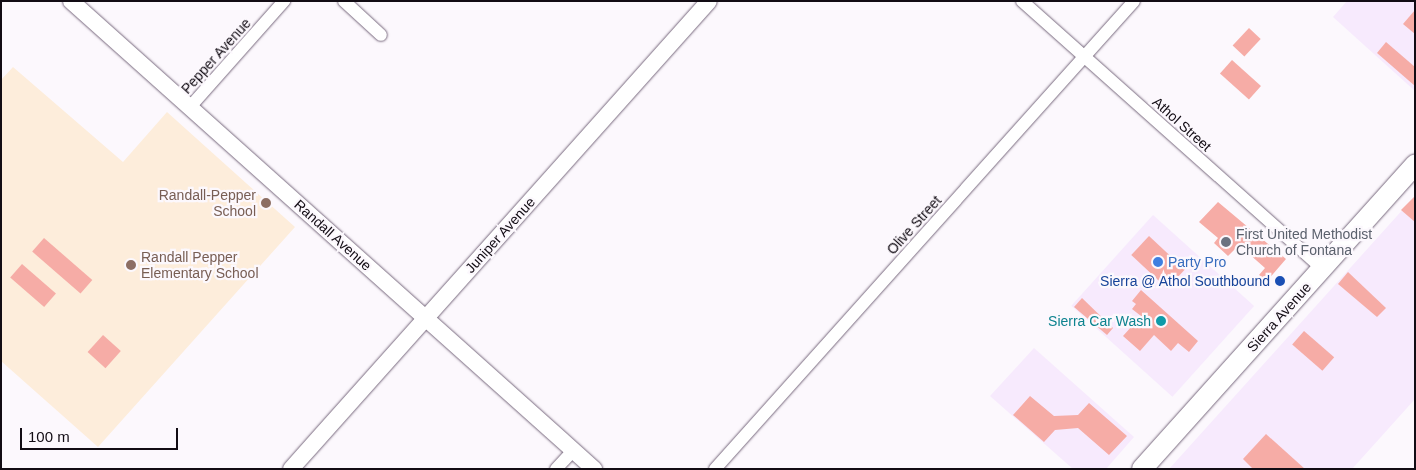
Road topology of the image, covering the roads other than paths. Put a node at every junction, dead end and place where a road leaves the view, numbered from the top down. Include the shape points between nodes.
1 (71, 1) edge
2 (284, 1) edge
3 (344, 1) edge
4 (709, 1) edge
5 (1022, 1) edge
6 (1134, 1) edge
7 (382, 35) dead end
8 (1084, 57) junction
9 (190, 107) junction
10 (1415, 165) edge
11 (1322, 268) junction
12 (426, 318) junction
13 (574, 450) junction
14 (291, 469) edge
15 (556, 469) edge
16 (594, 469) edge
17 (715, 469) edge
18 (1142, 469) edge

1 - 9 street, Randall Avenue
2 - 9 street, Pepper Avenue
3 - 7 street
4 - 12 street, Juniper Avenue
5 - 8 street, Athol Street
6 - 8 street, Olive Street
8 - 11 street, Athol Street
8 - 17 street, Olive Street
9 - 12 street, Randall Avenue
10 - 11 main road, Sierra Avenue
11 - 18 main road, Sierra Avenue
12 - 13 street, Randall Avenue
12 - 14 street, Juniper Avenue
13 - 15 street
13 - 16 street, Randall Avenue

